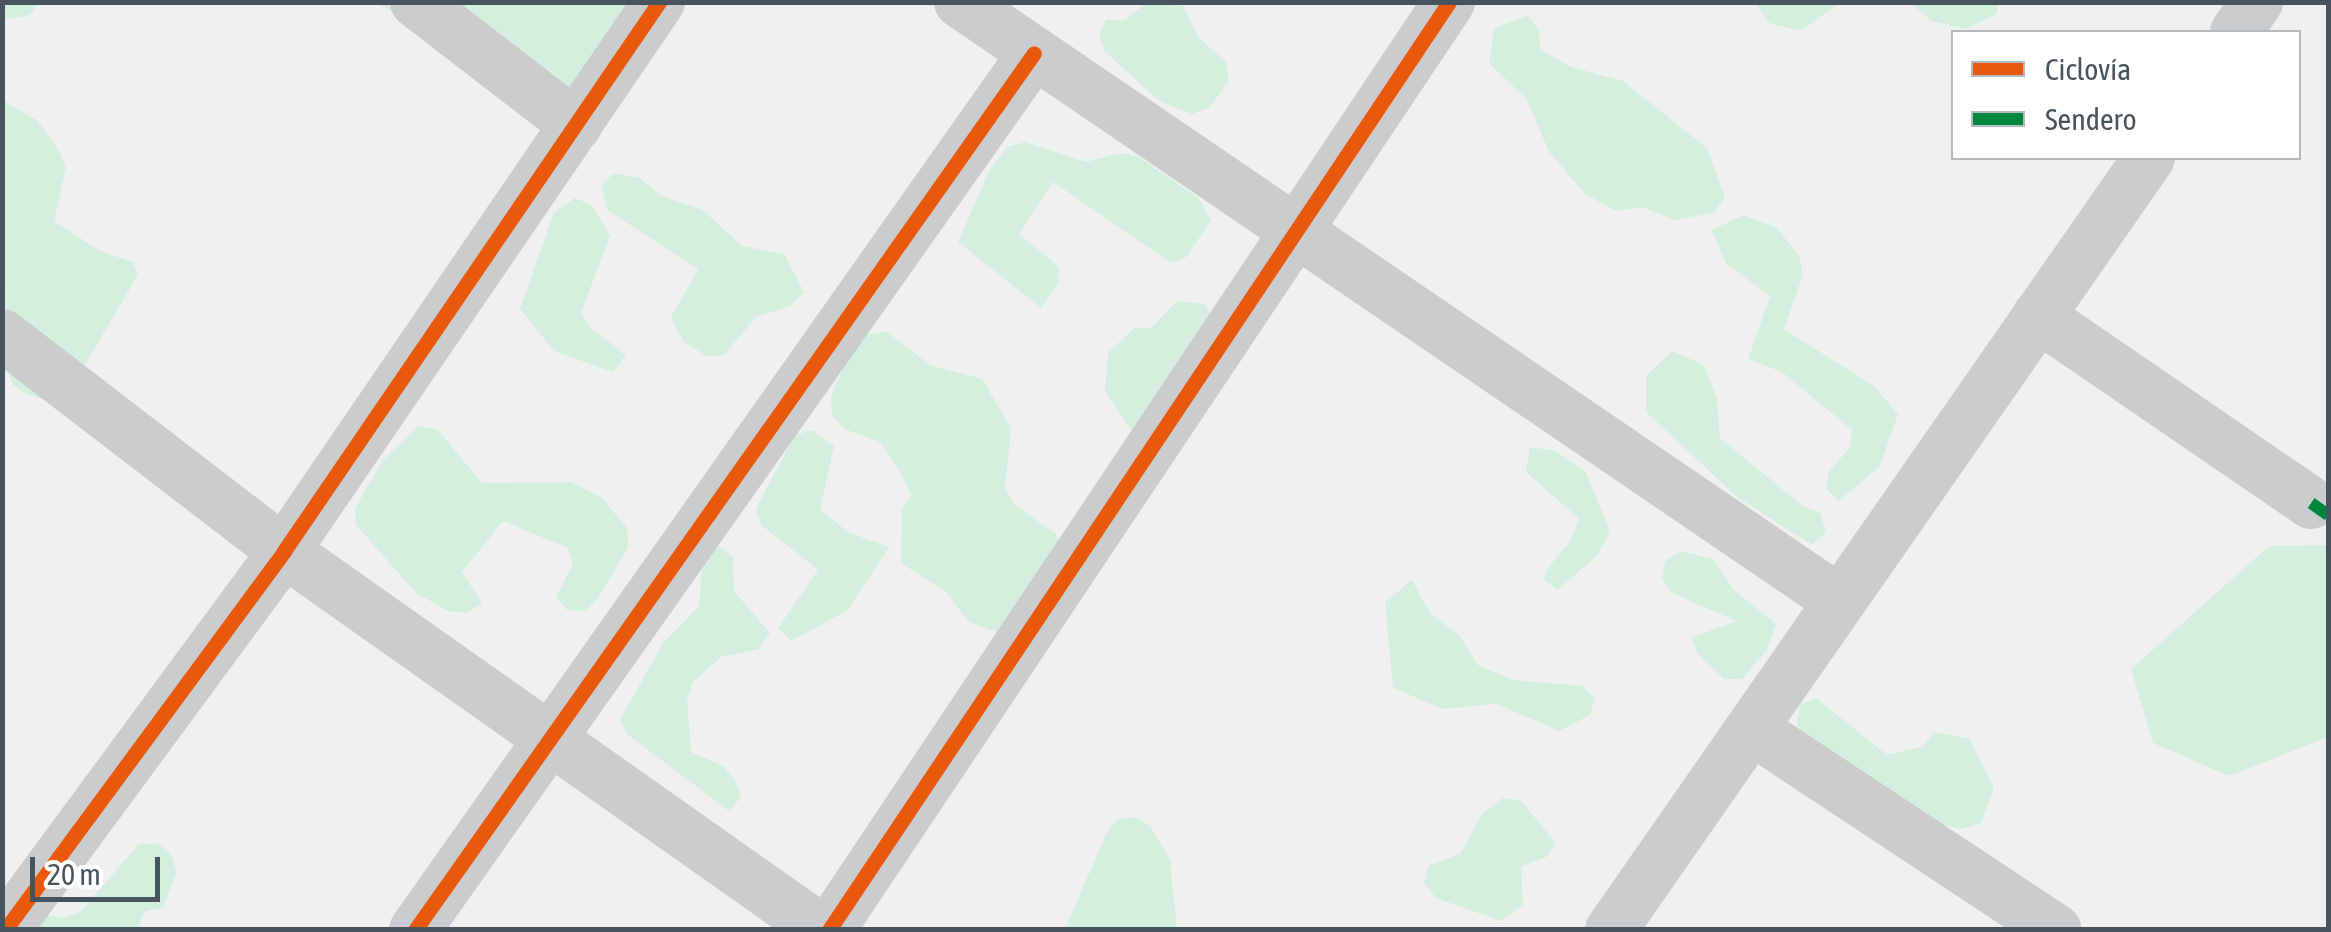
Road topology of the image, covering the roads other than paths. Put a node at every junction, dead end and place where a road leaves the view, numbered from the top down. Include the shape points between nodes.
1 (416, 2) edge
2 (659, 2) edge
3 (960, 2) edge
4 (1449, 2) edge
5 (2258, 2) edge
6 (2237, 30) edge
7 (1034, 53) junction
8 (576, 125) junction
9 (2148, 160) edge
10 (1296, 231) junction
11 (2038, 316) junction
12 (2, 336) edge
13 (2311, 503) dead end
14 (284, 551) junction
15 (1838, 600) junction
16 (1752, 729) junction
17 (548, 740) junction
18 (12, 910) edge
19 (414, 930) edge
20 (822, 930) edge
21 (829, 930) edge
22 (1611, 930) edge
23 (2056, 930) edge

1 - 8 street
2 - 8 street
3 - 7 street
4 - 10 street
5 - 6 street
7 - 10 street
7 - 17 street
8 - 14 street
9 - 11 street
10 - 15 street
10 - 21 street
11 - 13 street
11 - 15 street
12 - 14 street
14 - 17 street
14 - 18 street
15 - 16 street
16 - 22 street
16 - 23 street
17 - 19 street
17 - 20 street

